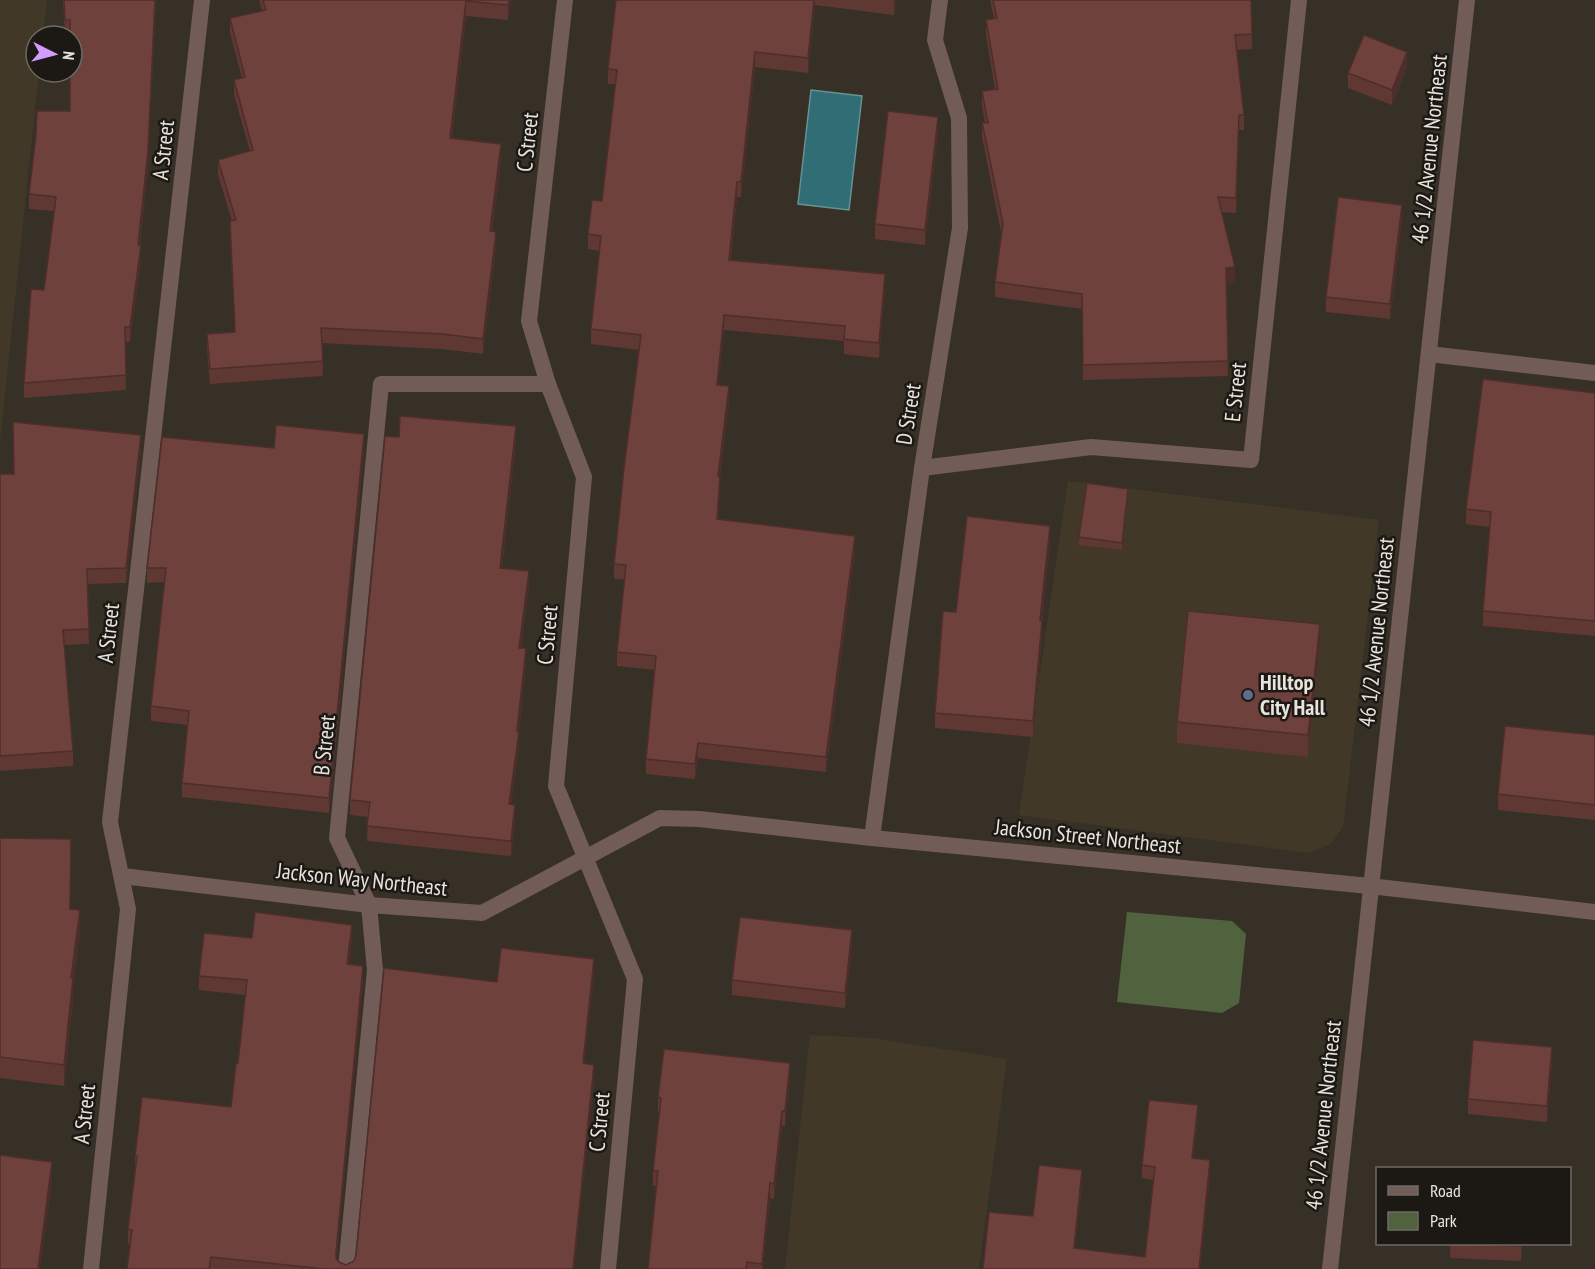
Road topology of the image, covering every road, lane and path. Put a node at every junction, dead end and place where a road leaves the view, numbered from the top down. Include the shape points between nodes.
1 (202, 0) edge
2 (565, 0) edge
3 (940, 0) edge
4 (1299, 0) edge
5 (1467, 0) edge
6 (1429, 354) junction
7 (1595, 373) edge
8 (548, 384) junction
9 (922, 468) junction
10 (872, 838) junction
11 (585, 858) junction
12 (122, 876) junction
13 (1370, 886) junction
14 (369, 904) junction
15 (1595, 912) edge
16 (91, 1269) edge
17 (346, 1269) edge
18 (608, 1269) edge
19 (1330, 1269) edge

1 - 12 street, A Street via 110,822
2 - 8 street, C Street via 529,321
3 - 9 street, D Street via 934,40 959,118 960,228
4 - 9 street, E Street via 1251,460 1091,447
5 - 6 street, 46 1/2 Avenue Northeast
6 - 7 street
6 - 13 street, 46 1/2 Avenue Northeast
8 - 11 street, C Street via 584,477 556,786
8 - 14 street, B Street via 381,384 338,838
9 - 10 street, D Street
10 - 11 street, Jackson Street Northeast via 660,818
10 - 13 street, Jackson Street Northeast
11 - 14 street, Jackson Way Northeast via 482,913
11 - 18 street, C Street via 635,979
12 - 14 street, Jackson Way Northeast
12 - 16 street, A Street via 128,909
13 - 15 street, Jackson Street Northeast
13 - 19 street, 46 1/2 Avenue Northeast
14 - 17 street, B Street via 375,970

